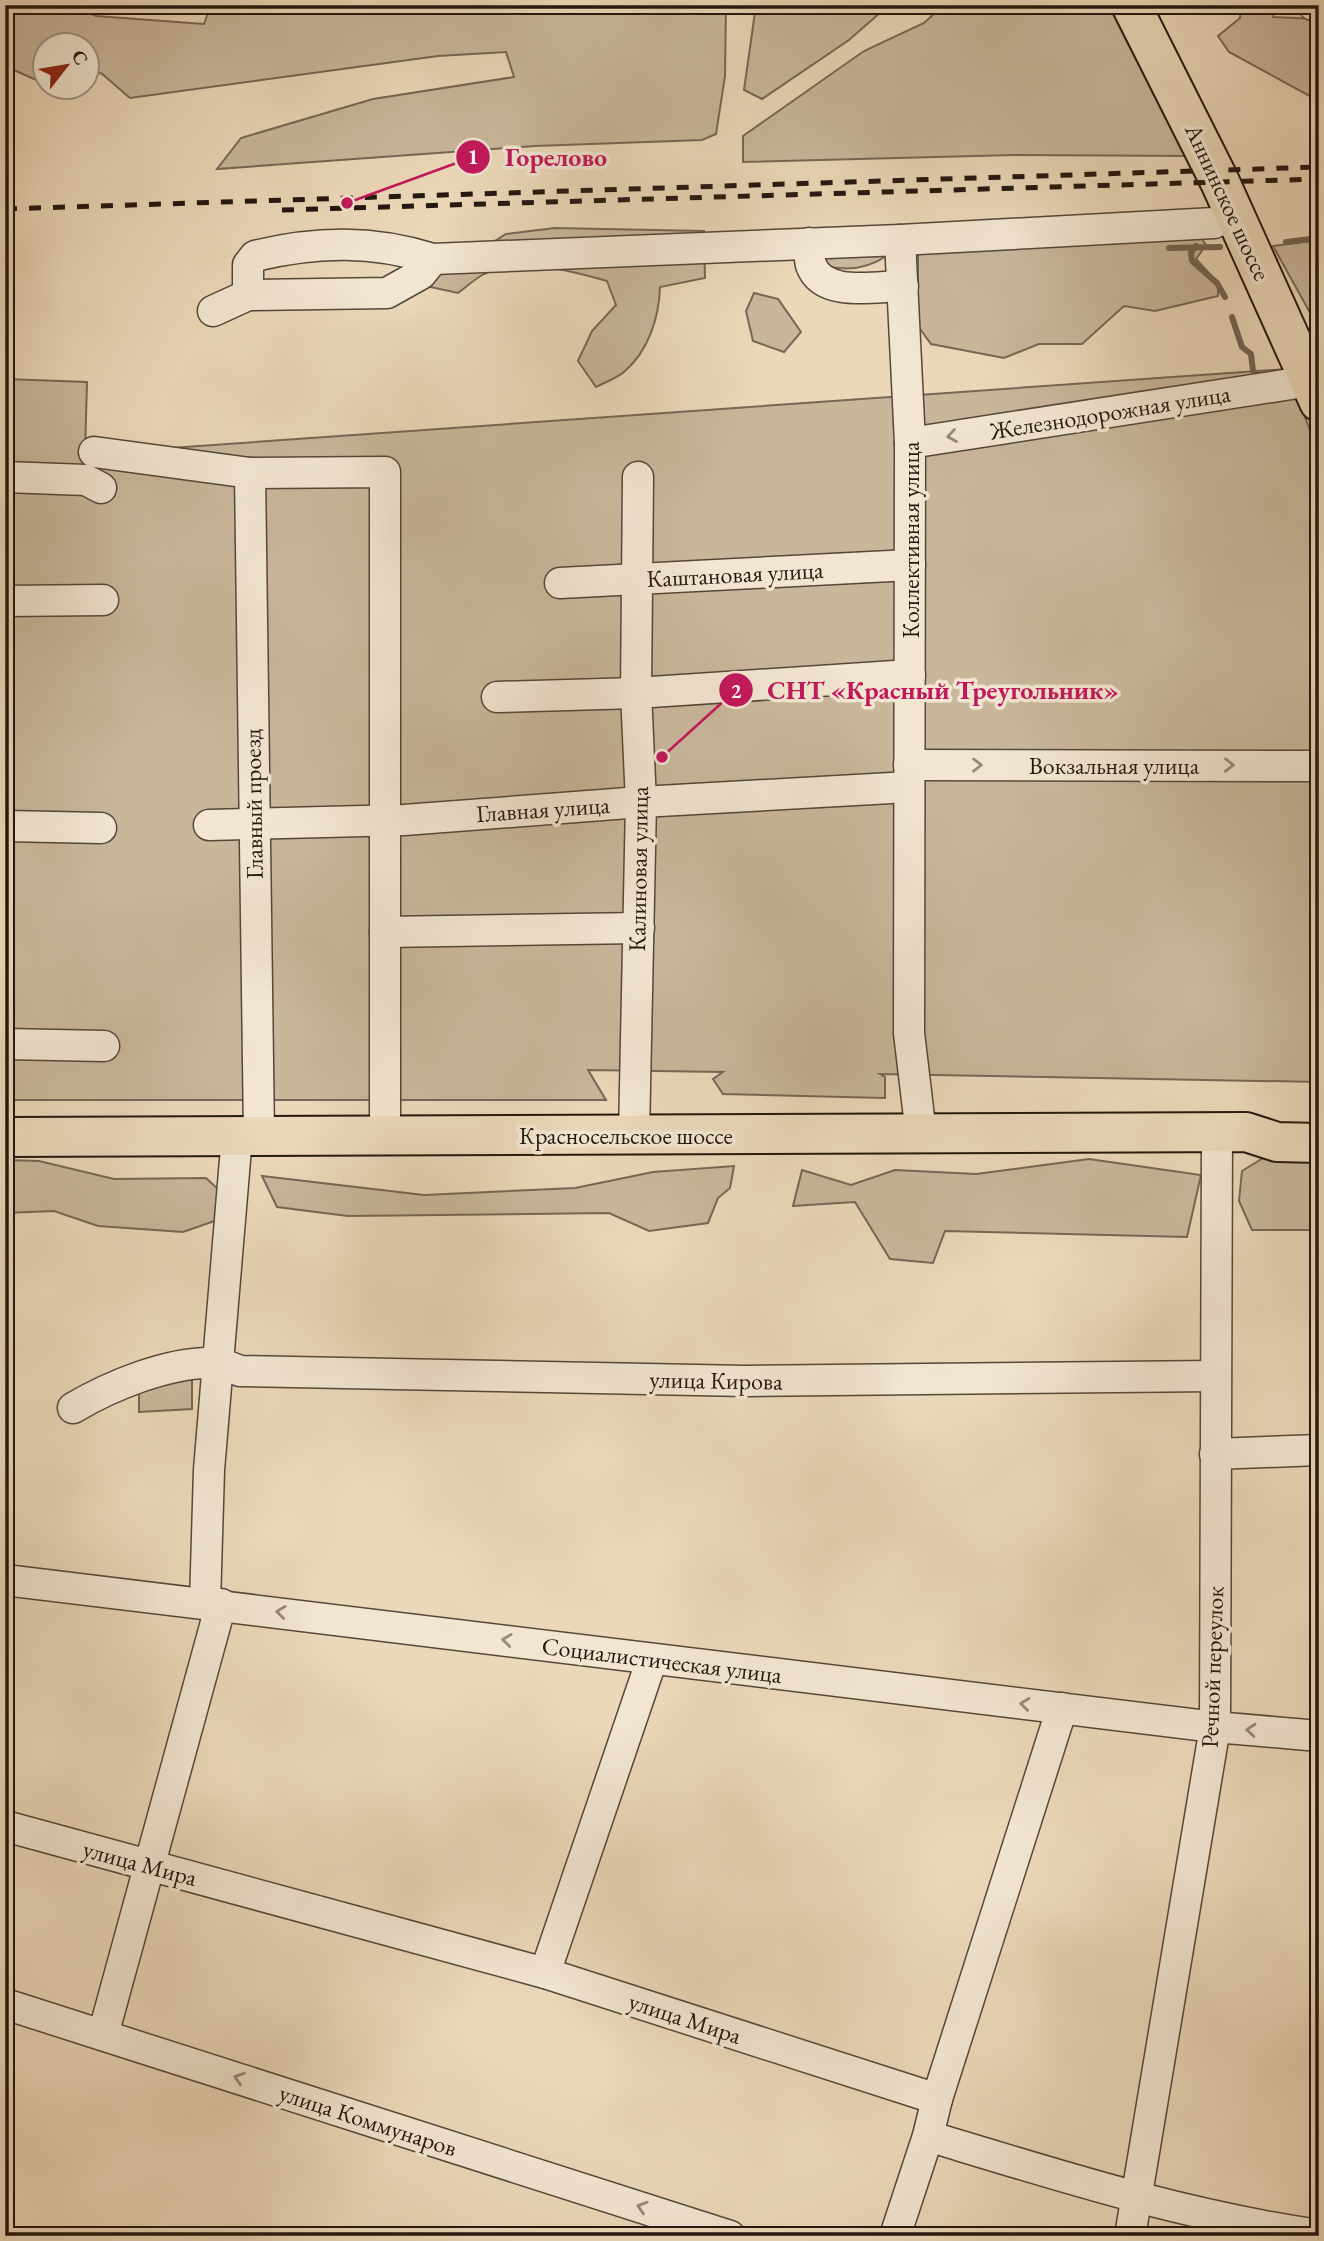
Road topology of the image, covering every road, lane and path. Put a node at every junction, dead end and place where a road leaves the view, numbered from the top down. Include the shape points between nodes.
1 (1131, 5) edge
2 (1313, 5) edge
3 (1319, 6) edge
4 (1234, 214) junction
5 (900, 240) junction
6 (809, 243) junction
7 (433, 259) junction
8 (902, 286) junction
9 (248, 295) junction
10 (213, 311) dead end
11 (1312, 372) edge
12 (910, 443) junction
13 (94, 452) dead end
14 (250, 473) junction
15 (5, 477) edge
16 (638, 477) dead end
17 (101, 488) dead end
18 (910, 565) junction
19 (638, 580) junction
20 (560, 583) dead end
21 (103, 600) dead end
22 (5, 601) edge
23 (910, 675) junction
24 (636, 693) junction
25 (496, 697) dead end
26 (1319, 766) edge
27 (909, 776) junction
28 (641, 802) junction
29 (386, 821) junction
30 (209, 825) dead end
31 (5, 826) edge
32 (253, 826) junction
33 (101, 828) dead end
34 (639, 928) junction
35 (385, 932) junction
36 (5, 1044) edge
37 (104, 1046) dead end
38 (1319, 1120) edge
39 (1231, 1133) junction
40 (921, 1134) junction
41 (634, 1135) junction
42 (248, 1136) junction
43 (385, 1136) junction
44 (5, 1137) edge
45 (1319, 1143) edge
46 (217, 1363) junction
47 (1215, 1376) junction
48 (73, 1408) dead end
49 (1319, 1450) edge
50 (1215, 1454) junction
51 (5, 1580) edge
52 (213, 1604) junction
53 (652, 1658) junction
54 (1062, 1709) junction
55 (1215, 1727) junction
56 (1319, 1737) edge
57 (5, 1826) edge
58 (149, 1865) junction
59 (545, 1973) junction
60 (5, 2004) edge
61 (103, 2035) junction
62 (937, 2099) junction
63 (928, 2136) junction
64 (1138, 2199) junction
65 (1319, 2235) edge
66 (730, 2236) edge
67 (895, 2236) edge
68 (1129, 2236) edge

1 - 4 main road, Аннинское шоссе
2 - 3 street
4 - 5 street via 1214,223
4 - 11 main road, Аннинское шоссе
5 - 6 street
5 - 8 street, Коллективная улица
6 - 7 street
6 - 8 street via 811,265 823,282 843,288
7 - 9 street via 421,274 387,293
7 - 9 street via 395,247 364,244 274,251 255,256 248,265
8 - 12 street, Коллективная улица
9 - 10 street
11 -> 12 street, Железнодорожная улица
12 - 18 street, Коллективная улица
13 - 14 street
14 - 29 street via 385,472
14 - 32 street, Главный проезд
15 - 17 street via 86,480
16 - 19 street, Калиновая улица
18 - 19 street, Каштановая улица
18 - 23 street, Коллективная улица
19 - 20 street, Каштановая улица
19 - 24 street, Калиновая улица
21 - 22 street
23 - 24 street
23 - 27 street, Коллективная улица
24 - 25 street
24 - 28 street, Калиновая улица
27 -> 26 street, Вокзальная улица
27 - 28 street, Главная улица
27 - 40 street, Коллективная улица via 909,1033
28 - 29 street, Главная улица
28 - 34 street, Калиновая улица
29 - 32 street, Главная улица
29 - 35 street
30 - 32 street, Главная улица
31 - 33 street
32 - 42 street, Главный проезд
34 - 35 street
34 - 41 street, Калиновая улица
35 - 43 street
36 - 37 street
38 - 39 main road, Красносельское шоссе via 1275,1121
39 - 40 main road, Красносельское шоссе
39 - 45 main road, Красносельское шоссе via 1278,1142
39 - 47 street, Речной переулок
40 - 41 main road, Красносельское шоссе
41 - 43 main road, Красносельское шоссе
42 - 43 main road, Красносельское шоссе
42 - 44 main road, Красносельское шоссе
42 - 46 street, Главный проезд
46 - 47 street, улица Кирова via 240,1371 746,1381
46 - 48 street, улица Кирова via 189,1364 105,1389
46 - 52 street, Главный проезд
47 - 50 street, Речной переулок
49 - 50 street
50 - 55 street, Речной переулок
51 - 52 street, Социалистическая улица
53 -> 52 street, Социалистическая улица
52 - 58 street, Главный проезд
54 -> 53 street, Социалистическая улица
53 - 59 street
54 - 55 street, Социалистическая улица
54 - 62 street
56 -> 55 street, Социалистическая улица
55 - 64 street, Речной переулок
57 - 58 street, улица Мира
58 - 59 street, улица Мира
58 - 61 street, Главный проезд
59 - 62 street, улица Мира
60 - 61 street, улица Коммунаров
66 -> 61 street, улица Коммунаров
62 - 63 street
63 - 64 street
63 - 67 street
64 - 65 street
64 - 68 street, Речной переулок

